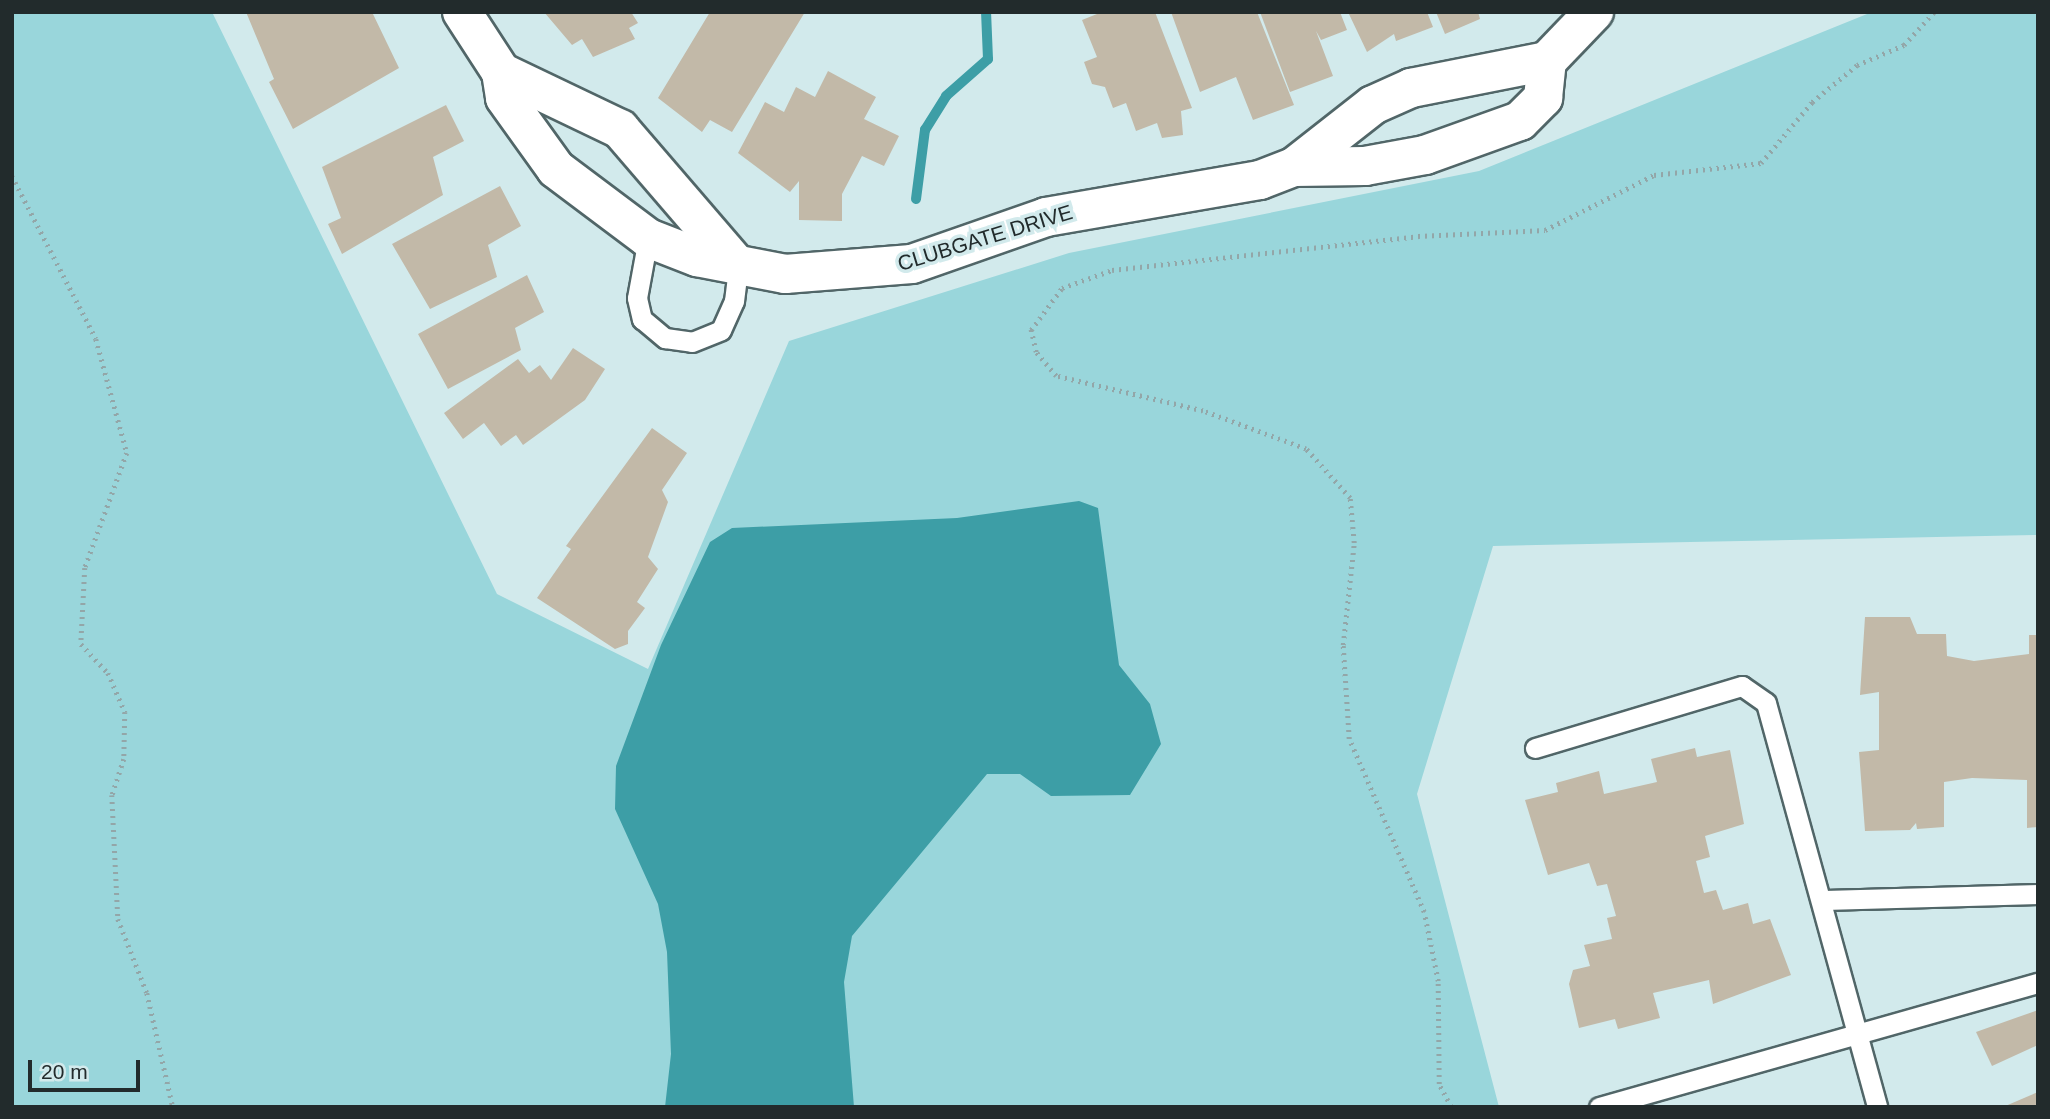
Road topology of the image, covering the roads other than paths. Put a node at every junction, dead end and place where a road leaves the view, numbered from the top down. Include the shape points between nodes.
1 (462, 12) edge
2 (1594, 12) edge
3 (1547, 61) junction
4 (501, 72) junction
5 (1294, 167) junction
6 (648, 238) junction
7 (738, 266) junction
8 (1535, 748) dead end
9 (2038, 894) edge
10 (1825, 900) junction
11 (2038, 983) edge
12 (1857, 1034) junction
13 (1599, 1107) edge
14 (1877, 1107) edge

1 - 4 street, CLUBGATE DRIVE
2 - 3 street
3 - 5 street via 1411,88 1373,105
3 - 5 street, CLUBGATE DRIVE via 1543,97 1520,121 1472,142 1365,166
4 - 6 street, CLUBGATE DRIVE via 505,98 555,169
4 - 7 street via 620,129
5 - 7 street, CLUBGATE DRIVE via 1260,180 1046,217 872,271 785,275
6 - 7 street, CLUBGATE DRIVE
6 - 7 lane via 637,298 642,319 665,338 692,342 721,330 734,301
8 - 10 lane via 1742,686 1766,703
9 - 10 lane
10 - 12 lane
11 - 12 lane
12 - 13 lane
12 - 14 lane

